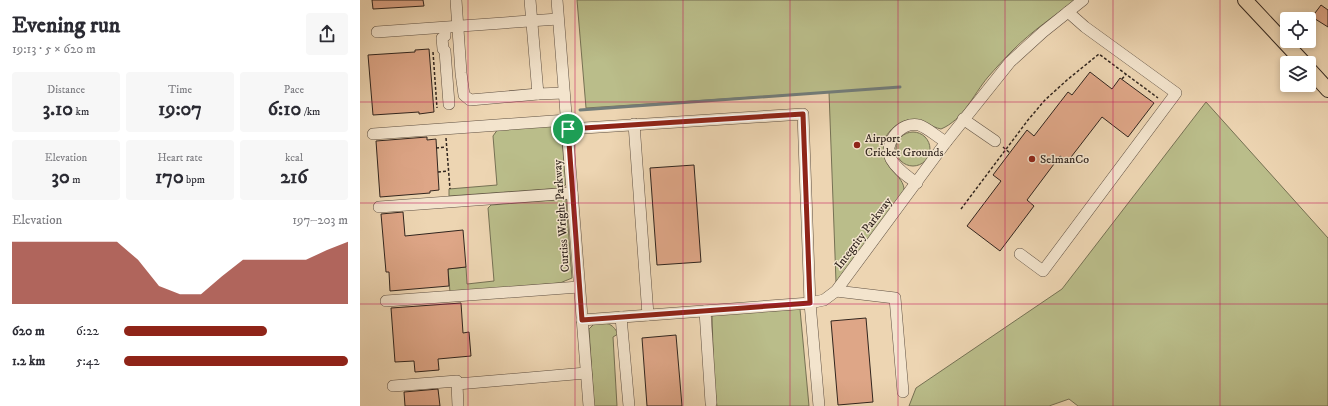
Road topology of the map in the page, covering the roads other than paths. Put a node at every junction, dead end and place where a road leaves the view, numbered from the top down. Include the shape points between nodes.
1 (456, 0) edge
2 (530, 0) edge
3 (557, 0) edge
4 (1083, 0) edge
5 (1245, 0) edge
6 (1068, 12) junction
7 (558, 19) junction
8 (532, 21) junction
9 (458, 28) junction
10 (377, 32) dead end
11 (445, 32) junction
12 (1297, 56) edge
13 (1316, 77) edge
14 (1328, 90) edge
15 (564, 93) junction
16 (538, 94) junction
17 (449, 104) dead end
18 (964, 118) junction
19 (567, 124) junction
20 (634, 124) junction
21 (373, 134) dead end
22 (995, 141) dead end
23 (946, 142) junction
24 (917, 183) junction
25 (572, 193) junction
26 (379, 207) dead end
27 (1020, 254) dead end
28 (579, 287) junction
29 (836, 291) junction
30 (386, 301) dead end
31 (810, 303) junction
32 (705, 311) junction
33 (648, 315) junction
34 (621, 317) junction
35 (582, 320) junction
36 (586, 373) junction
37 (457, 384) junction
38 (393, 386) dead end
39 (903, 392) dead end
40 (711, 403) dead end
41 (458, 406) edge
42 (589, 406) edge
43 (628, 406) edge
44 (820, 406) edge

1 - 9 street
2 - 8 street
3 - 7 street, Curtiss Wright Parkway
4 - 6 street, Integrity Parkway
5 - 12 main road
6 - 18 street, Integrity Parkway via 1010,62
6 - 27 street via 1176,93 1043,271
7 - 8 street
7 - 15 street, Curtiss Wright Parkway
8 - 9 street
8 - 16 street
9 - 11 street
9 - 16 street via 461,73 464,95 467,98 470,100
10 - 11 street
11 - 17 street via 448,48 445,51
13 - 14 main road
15 - 16 street
15 - 19 street, Curtiss Wright Parkway
18 - 22 street
18 - 23 street, Integrity Parkway
19 - 20 street
19 - 21 street via 445,128
19 - 25 street, Curtiss Wright Parkway
20 - 31 street via 803,114
20 - 33 street
23 - 24 street, Integrity Parkway
23 - 24 street via 919,125 909,125 893,138 889,148 891,159
24 - 29 street, Integrity Parkway
25 - 26 street
25 - 28 street, Curtiss Wright Parkway
28 - 30 street
28 - 35 street, Curtiss Wright Parkway
29 - 31 street, Integrity Parkway via 824,300
29 - 39 street via 895,298
31 - 32 street, Integrity Parkway
31 - 44 street
32 - 33 street, Integrity Parkway
32 - 40 street
33 - 34 street, Integrity Parkway
34 - 35 street, Integrity Parkway
34 - 43 street
35 - 36 street, Curtiss Wright Parkway
36 - 37 street
36 - 42 street, Curtiss Wright Parkway
37 - 38 street via 457,381
37 - 41 street

